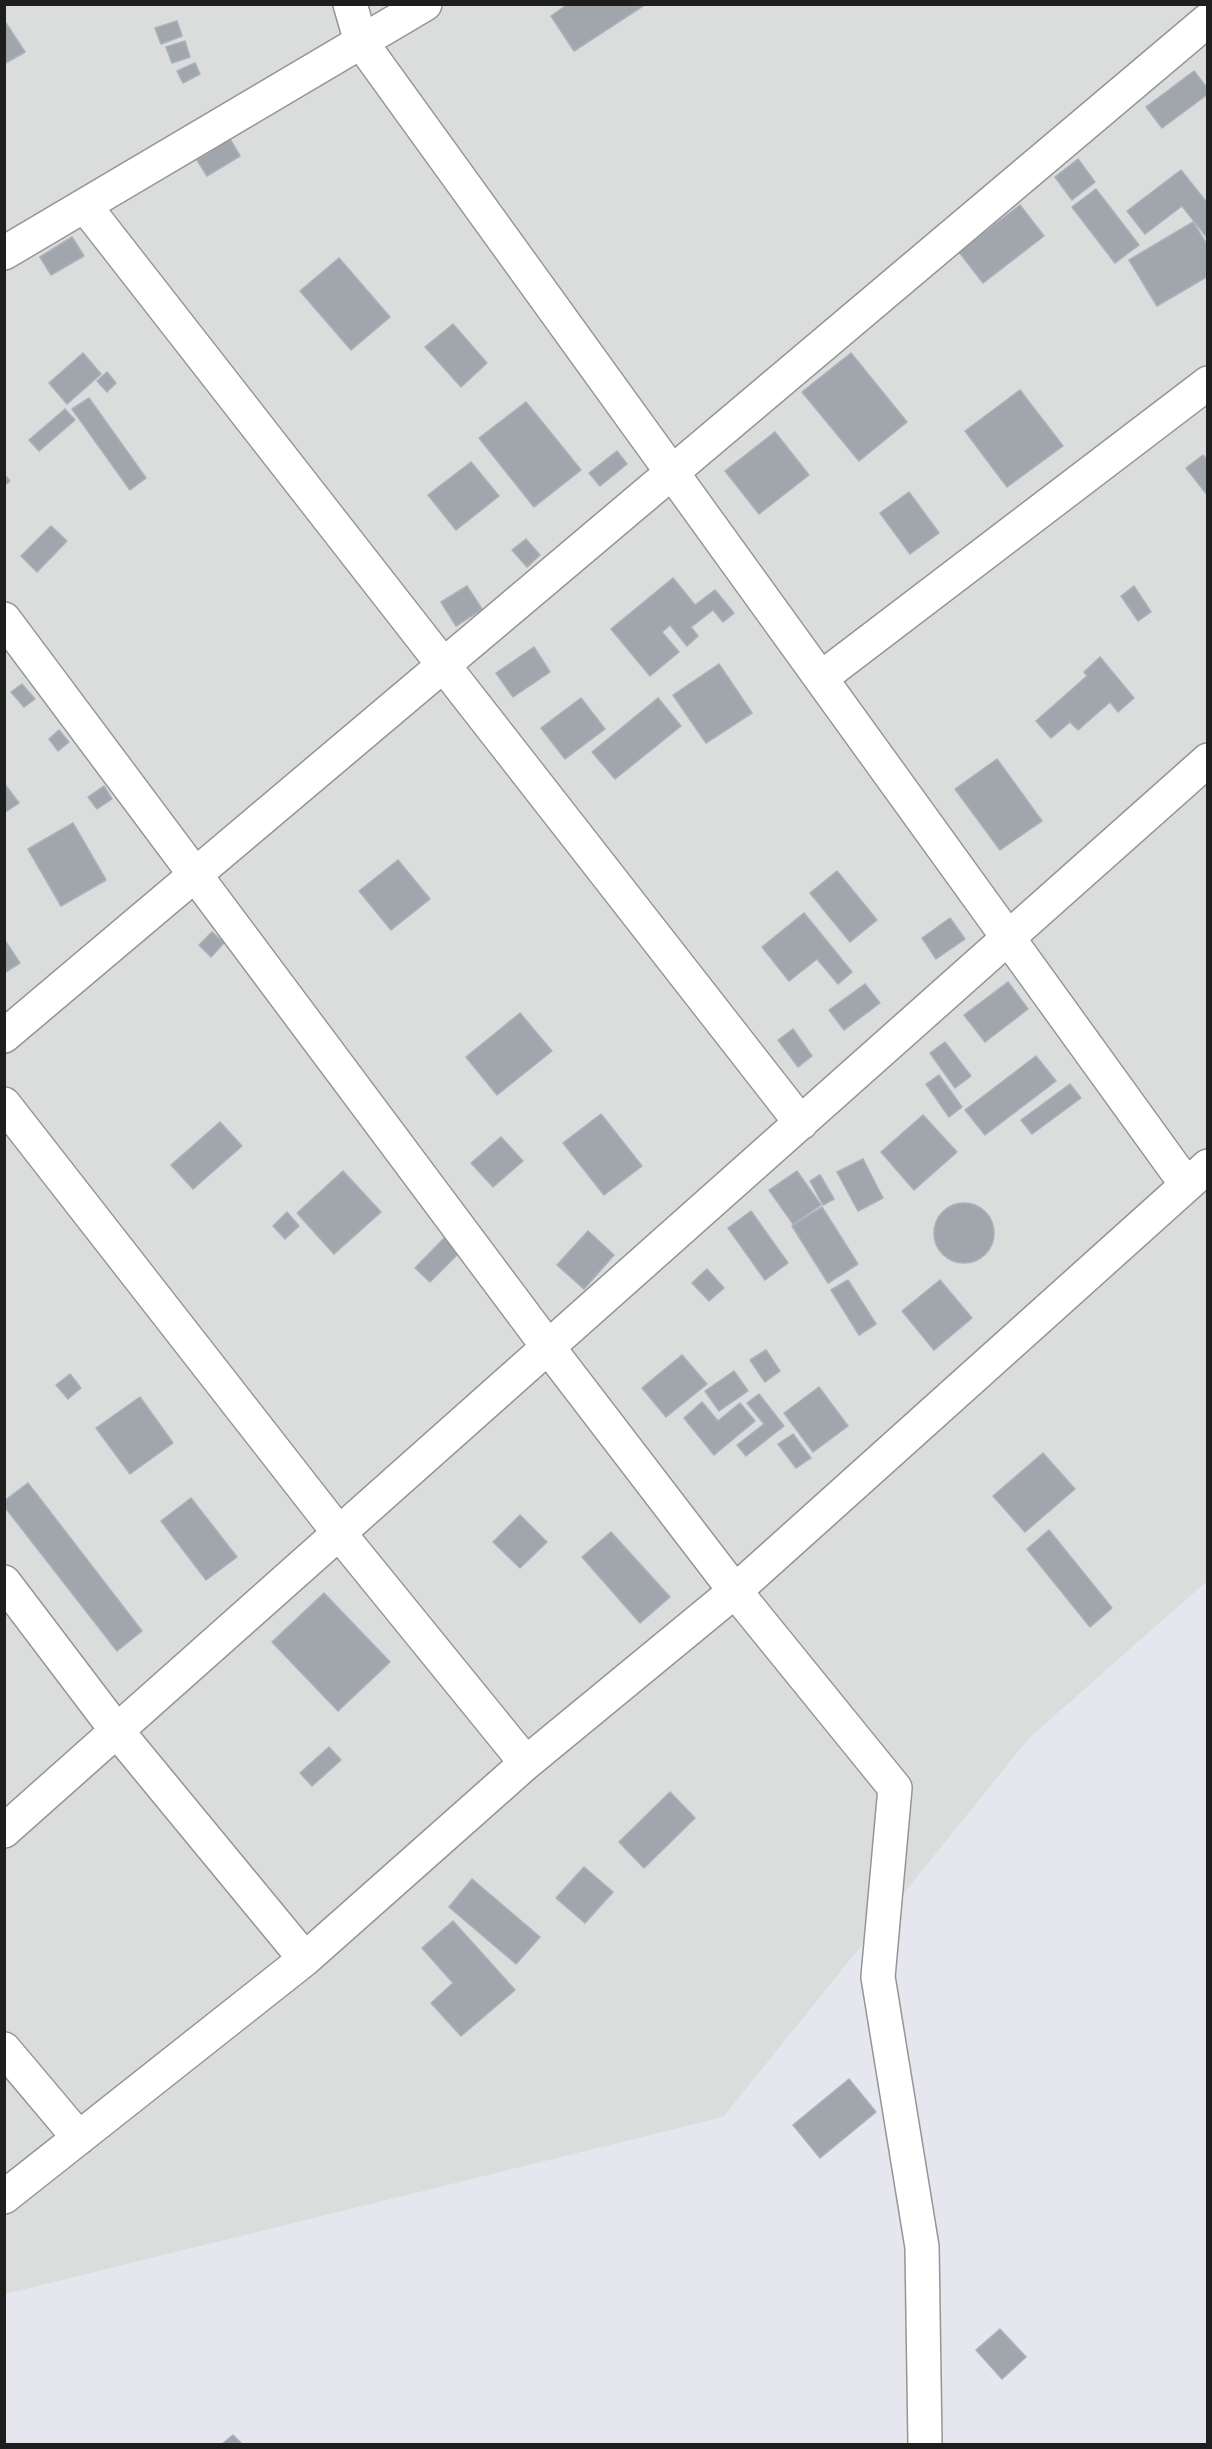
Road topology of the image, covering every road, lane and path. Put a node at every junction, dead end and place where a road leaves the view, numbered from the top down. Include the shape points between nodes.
1 (350, 4) edge
2 (425, 4) edge
3 (1208, 20) edge
4 (361, 42) junction
5 (85, 206) junction
6 (4, 253) edge
7 (1208, 382) edge
8 (672, 472) junction
9 (4, 619) edge
10 (443, 665) junction
11 (821, 678) junction
12 (1208, 760) edge
13 (196, 874) junction
14 (1009, 938) junction
15 (4, 1036) edge
16 (4, 1104) edge
17 (801, 1123) junction
18 (1197, 1175) edge
19 (548, 1347) junction
20 (339, 1533) junction
21 (4, 1582) edge
22 (735, 1591) junction
23 (117, 1731) junction
24 (526, 1763) junction
25 (4, 1831) edge
26 (305, 1959) junction
27 (4, 2049) edge
28 (79, 2138) junction
29 (4, 2197) edge
30 (925, 2445) edge

1 - 4 street
2 - 4 street
3 - 8 street
4 - 5 street
4 - 8 street
5 - 6 street
5 - 10 street
7 - 11 street
8 - 10 street
8 - 11 street
9 - 13 street
10 - 13 street
10 - 17 street
11 - 14 street
12 - 14 street
13 - 15 street
13 - 19 street
14 - 17 street
14 - 18 street
16 - 20 street
17 - 19 street
18 - 22 street
19 - 20 street
19 - 22 street
20 - 23 street
20 - 24 street
21 - 23 street
22 - 24 street
22 - 30 street via 895,1788 878,1977 922,2247
23 - 25 street
23 - 26 street
24 - 26 street
26 - 28 street
27 - 28 street
28 - 29 street

